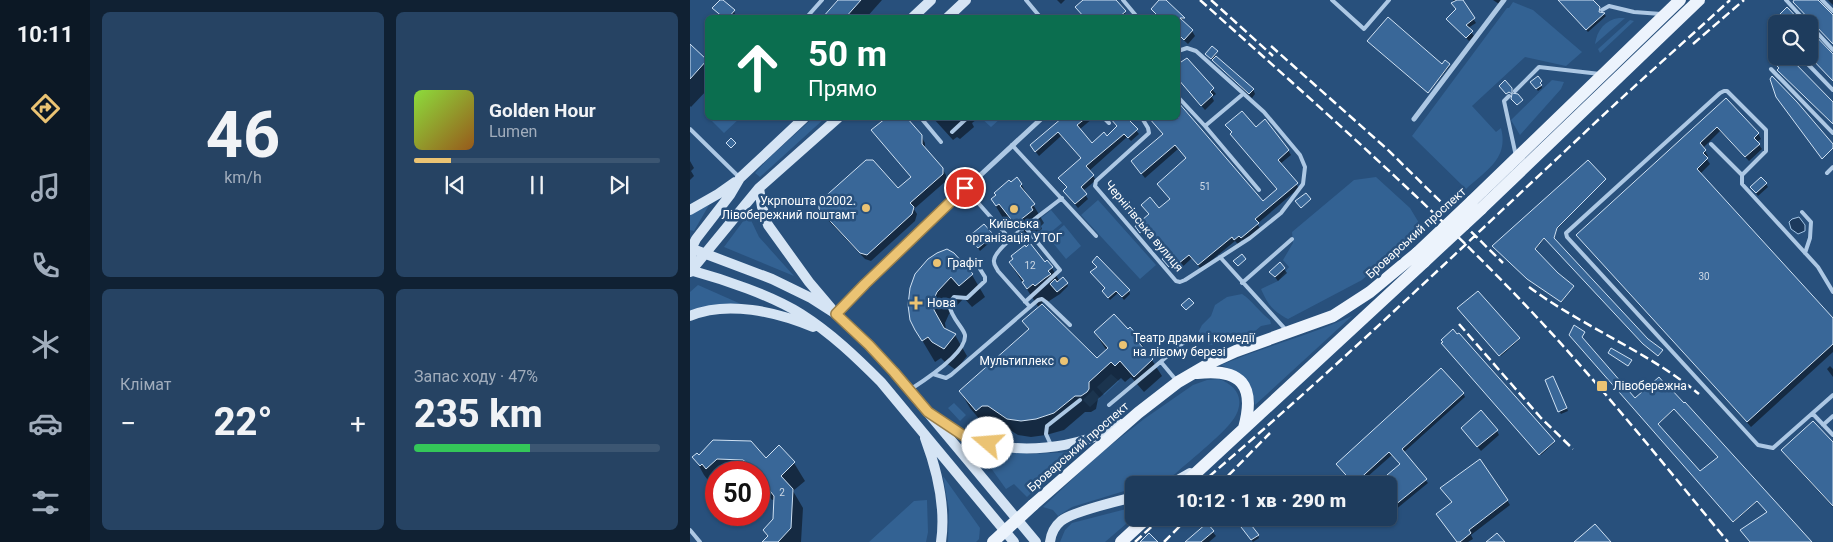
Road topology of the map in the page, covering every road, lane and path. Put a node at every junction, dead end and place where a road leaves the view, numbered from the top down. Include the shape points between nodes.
1 (822, 0) edge
2 (931, 0) edge
3 (966, 0) edge
4 (1026, 0) edge
5 (1123, 0) edge
6 (1332, 0) edge
7 (1389, 0) edge
8 (1504, 0) edge
9 (1680, 0) edge
10 (1700, 0) edge
11 (1786, 0) edge
12 (1822, 0) edge
13 (1602, 10) dead end
14 (1833, 11) edge
15 (1665, 14) junction
16 (809, 15) edge
17 (915, 15) edge
18 (950, 15) edge
19 (1038, 15) edge
20 (1136, 15) edge
21 (1800, 15) edge
22 (1818, 34) edge
23 (1833, 50) edge
24 (1180, 51) edge
25 (1809, 65) edge
26 (1771, 69) dead end
27 (1604, 75) junction
28 (1833, 90) edge
29 (1515, 91) dead end
30 (1242, 94) junction
31 (1509, 96) dead end
32 (1180, 99) edge
33 (1414, 119) dead end
34 (802, 120) edge
35 (836, 120) edge
36 (923, 120) edge
37 (965, 120) edge
38 (1040, 120) edge
39 (1106, 120) edge
40 (1143, 120) edge
41 (1109, 123) dead end
42 (1205, 126) junction
43 (690, 129) edge
44 (952, 132) dead end
45 (1833, 133) edge
46 (941, 142) dead end
47 (1711, 144) dead end
48 (1012, 145) junction
49 (1516, 159) junction
50 (1833, 168) edge
51 (1827, 172) dead end
52 (1742, 175) junction
53 (740, 178) junction
54 (759, 188) junction
55 (965, 188) junction
56 (1259, 190) dead end
57 (1062, 198) junction
58 (1477, 205) junction
59 (690, 210) edge
60 (1802, 212) dead end
61 (1025, 227) junction
62 (1096, 236) dead end
63 (1010, 239) junction
64 (1292, 239) dead end
65 (691, 248) edge
66 (1805, 253) junction
67 (706, 254) junction
68 (1220, 257) junction
69 (1420, 258) junction
70 (980, 268) dead end
71 (690, 271) edge
72 (1242, 283) junction
73 (1833, 292) edge
74 (1025, 302) junction
75 (1030, 308) junction
76 (836, 314) junction
77 (690, 316) edge
78 (1070, 325) dead end
79 (1289, 332) junction
80 (831, 335) junction
81 (1189, 338) dead end
82 (1161, 362) junction
83 (933, 374) junction
84 (1190, 374) junction
85 (1178, 382) junction
86 (910, 390) junction
87 (1833, 396) edge
88 (1080, 400) dead end
89 (1109, 405) dead end
90 (928, 412) junction
91 (1138, 412) junction
92 (1813, 414) junction
93 (1833, 416) edge
94 (1823, 425) junction
95 (1244, 428) junction
96 (922, 430) junction
97 (1833, 434) edge
98 (1053, 446) junction
99 (1213, 457) junction
100 (1186, 476) edge
101 (1193, 476) edge
102 (1125, 500) edge
103 (1139, 526) edge
104 (690, 530) edge
105 (700, 542) edge
106 (941, 542) edge
107 (992, 542) edge
108 (1014, 542) edge
109 (1036, 542) edge
110 (1050, 542) edge
111 (1121, 542) edge

1 - 16 lane
2 - 17 main road
3 - 18 main road
4 - 19 lane
5 - 20 lane
6 - 7 lane via 1364,29
8 - 33 street
9 - 15 main road, Броварський проспект
10 - 58 main road, Броварський проспект
11 - 21 lane
12 - 14 lane
13 - 15 lane via 1610,6
15 - 27 main road, Броварський проспект
22 - 23 lane
24 - 30 lane via 1187,48 1196,51
25 - 28 lane
26 - 45 lane
27 - 29 lane via 1539,68
27 - 49 main road, Броварський проспект
30 - 42 lane
30 - 68 lane via 1264,112 1300,155 1305,167 1303,184 1281,213
31 - 49 lane via 1504,101
32 - 42 lane
34 - 53 main road
35 - 54 main road
36 - 46 lane
37 - 44 lane
38 - 48 street
39 - 41 lane
40 - 68 lane, Чернігівська вулиця via 1149,133 1096,181 1095,186 1176,281 1184,280
42 - 56 lane
43 - 53 lane
47 - 52 lane
48 - 55 street
48 - 57 lane
49 - 58 main road, Броварський проспект
50 - 51 lane
52 - 66 lane via 1742,184
52 - 92 lane via 1766,151 1766,130 1724,90 1567,232 1567,237 1758,445 1773,448
53 - 59 main road
53 - 65 main road
54 - 67 main road
54 - 76 main road via 768,224
55 - 63 lane
55 - 76 street
57 - 61 lane
57 - 62 lane
58 - 69 main road, Броварський проспект, bridge
60 - 66 lane via 1811,222
61 - 63 lane
61 - 74 lane via 1060,270
63 - 74 lane via 995,256 994,265
64 - 72 lane
65 - 67 main road
65 - 71 main road
66 - 73 lane
67 - 71 main road
67 - 76 main road via 772,279
68 - 72 lane
69 - 79 main road, Броварський проспект via 1351,306
69 - 95 main road, Броварський проспект
70 - 83 lane via 985,281 967,298 954,297 949,304 951,314 964,333 964,342 956,354
71 - 80 main road via 765,297 800,313
72 - 79 lane
74 - 75 lane
75 - 78 lane via 1042,299
75 - 83 lane via 951,375 946,378
76 - 86 main road
77 - 80 main road via 727,308 752,310 796,320
79 - 84 main road, Броварський проспект via 1236,351
80 - 96 main road via 881,382
81 - 82 lane
82 - 85 lane
82 - 89 lane
83 - 86 lane
84 - 85 main road, Броварський проспект
84 - 95 main road via 1220,372 1238,380 1248,394 1249,410
85 - 91 main road, Броварський проспект
86 - 90 main road
87 - 92 lane
88 - 98 lane via 1047,426 1048,441
90 - 98 main road via 967,438 1021,449
90 - 109 main road
91 - 98 main road via 1100,434
91 - 107 main road, Броварський проспект, bridge
92 - 94 lane
93 - 94 lane
94 - 97 lane
95 - 99 main road, Броварський проспект
96 - 106 main road via 932,456 942,512
96 - 108 main road
99 - 100 main road
99 - 101 main road, Броварський проспект
102 - 110 main road via 1068,516 1057,526
103 - 111 main road
104 - 105 lane

